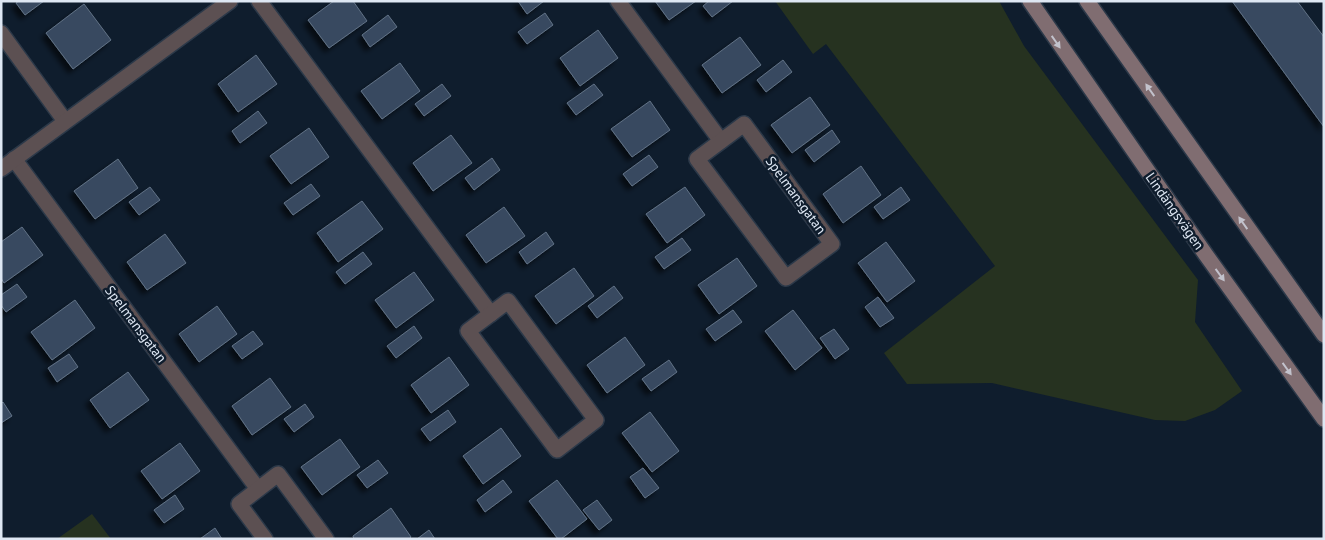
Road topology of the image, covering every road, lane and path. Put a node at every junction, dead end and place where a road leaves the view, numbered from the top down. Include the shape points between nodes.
1 (230, 1) edge
2 (259, 1) edge
3 (618, 1) edge
4 (1030, 1) edge
5 (1087, 1) edge
6 (1, 33) edge
7 (66, 121) junction
8 (721, 141) junction
9 (7, 164) edge
10 (491, 314) junction
11 (1324, 334) edge
12 (1324, 419) edge
13 (258, 489) junction
14 (265, 539) edge
15 (326, 539) edge

1 - 7 street, Spelmansgatan
2 - 10 street
3 - 8 street
4 -> 12 street, Lindängsvägen
11 -> 5 street
6 - 7 street
7 - 9 street, Spelmansgatan
8 - 8 street, Spelmansgatan via 697,158 786,278 832,244 744,124
9 - 13 street, Spelmansgatan
10 - 10 street via 468,331 557,450 596,420 508,301
13 - 14 street via 238,504
13 - 15 street via 278,474

